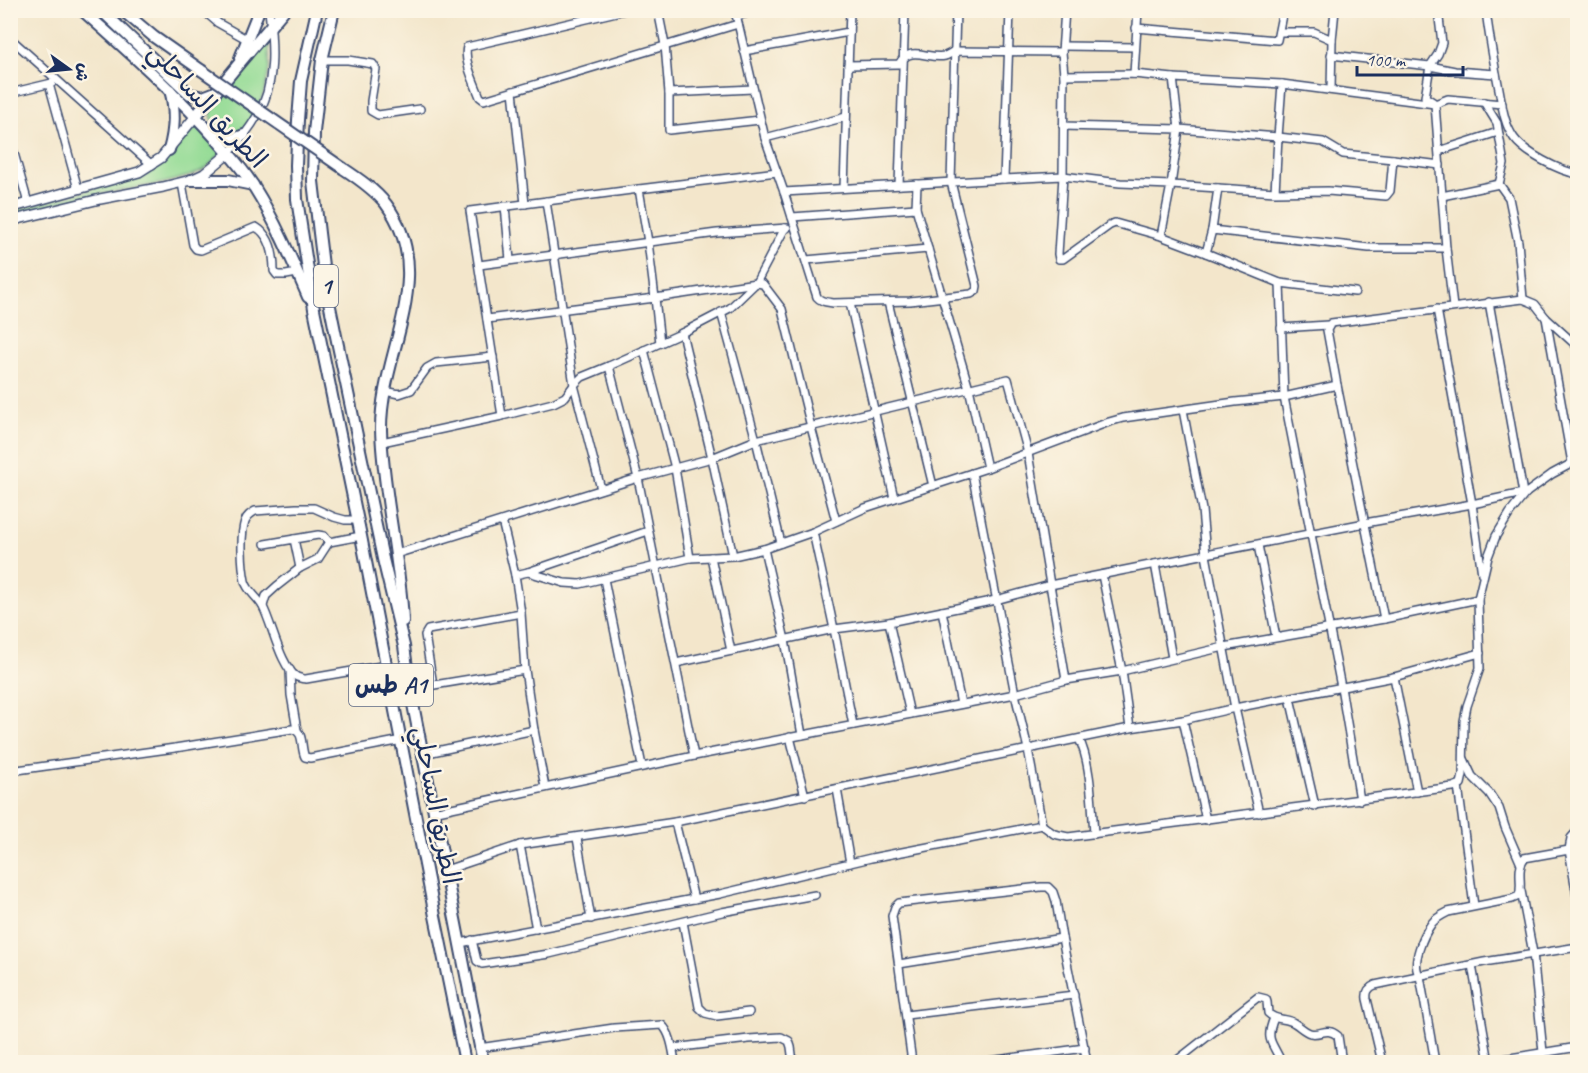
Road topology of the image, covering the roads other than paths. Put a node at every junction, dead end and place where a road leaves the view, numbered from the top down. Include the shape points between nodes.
1 (82, 10) edge
2 (101, 10) edge
3 (122, 10) edge
4 (203, 10) edge
5 (259, 10) edge
6 (269, 10) edge
7 (284, 10) edge
8 (317, 10) edge
9 (334, 10) edge
10 (625, 10) edge
11 (658, 10) edge
12 (760, 10) edge
13 (850, 10) edge
14 (905, 10) edge
15 (956, 10) edge
16 (1010, 10) edge
17 (1065, 10) edge
18 (1138, 10) edge
19 (1283, 10) edge
20 (1335, 10) edge
21 (1438, 10) edge
22 (1486, 10) edge
23 (735, 13) edge
24 (738, 24) junction
25 (271, 27) junction
26 (1136, 28) junction
27 (849, 32) junction
28 (1279, 32) junction
29 (10, 38) edge
30 (248, 40) junction
31 (1332, 40) junction
32 (665, 45) junction
33 (1135, 47) junction
34 (1063, 49) junction
35 (744, 51) junction
36 (954, 51) junction
37 (1008, 51) junction
38 (1331, 55) junction
39 (903, 56) junction
40 (322, 60) junction
41 (848, 65) junction
42 (237, 66) junction
43 (1430, 66) junction
44 (1134, 74) junction
45 (1496, 74) junction
46 (1064, 75) junction
47 (1173, 78) junction
48 (60, 82) junction
49 (49, 84) junction
50 (1282, 84) junction
51 (753, 89) junction
52 (170, 90) junction
53 (1331, 90) junction
54 (513, 91) junction
55 (216, 92) junction
56 (10, 93) edge
57 (669, 93) junction
58 (1484, 102) junction
59 (1435, 104) junction
60 (1502, 104) junction
61 (420, 109) dead end
62 (195, 117) junction
63 (846, 117) junction
64 (760, 120) junction
65 (1064, 126) junction
66 (1179, 129) junction
67 (210, 132) junction
68 (1498, 132) junction
69 (244, 135) junction
70 (1278, 137) junction
71 (765, 138) junction
72 (10, 139) edge
73 (169, 150) junction
74 (1439, 151) junction
75 (229, 153) junction
76 (1393, 159) junction
77 (152, 165) junction
78 (1440, 165) junction
79 (777, 172) junction
80 (1578, 174) edge
81 (1063, 176) junction
82 (1004, 179) junction
83 (186, 181) junction
84 (951, 182) junction
85 (916, 184) junction
86 (1499, 184) junction
87 (253, 185) junction
88 (899, 185) junction
89 (1171, 185) junction
90 (844, 188) junction
91 (1218, 188) junction
92 (78, 189) junction
93 (639, 189) junction
94 (784, 192) junction
95 (1275, 192) junction
96 (1442, 196) junction
97 (546, 201) junction
98 (28, 203) junction
99 (525, 204) junction
100 (505, 206) junction
101 (10, 208) edge
102 (916, 208) junction
103 (792, 217) junction
104 (10, 221) edge
105 (795, 227) junction
106 (785, 228) junction
107 (1212, 230) junction
108 (1161, 236) junction
109 (648, 242) junction
110 (1446, 248) junction
111 (928, 249) junction
112 (1206, 253) junction
113 (554, 254) junction
114 (510, 260) junction
115 (806, 260) junction
116 (479, 265) junction
117 (297, 273) junction
118 (756, 283) junction
119 (1280, 283) junction
120 (1355, 292) dead end
121 (943, 297) junction
122 (655, 298) junction
123 (1522, 299) junction
124 (888, 302) junction
125 (850, 303) junction
126 (1489, 303) junction
127 (1453, 307) junction
128 (314, 309) junction
129 (563, 309) junction
130 (1437, 309) junction
131 (722, 312) junction
132 (1545, 318) junction
133 (487, 319) junction
134 (1328, 325) junction
135 (1281, 328) junction
136 (682, 333) junction
137 (660, 343) junction
138 (1578, 347) edge
139 (644, 350) junction
140 (493, 357) junction
141 (609, 366) junction
142 (574, 385) junction
143 (1337, 385) junction
144 (969, 388) junction
145 (385, 392) junction
146 (1284, 397) junction
147 (913, 401) junction
148 (1183, 410) junction
149 (875, 411) junction
150 (502, 416) junction
151 (811, 426) junction
152 (756, 440) junction
153 (382, 442) junction
154 (1028, 453) junction
155 (712, 458) junction
156 (1575, 462) edge
157 (675, 468) junction
158 (987, 468) junction
159 (972, 473) junction
160 (638, 478) junction
161 (933, 486) junction
162 (601, 489) junction
163 (1525, 493) junction
164 (894, 498) junction
165 (1472, 504) junction
166 (358, 520) junction
167 (502, 521) junction
168 (836, 521) junction
169 (1365, 523) junction
170 (648, 531) junction
171 (813, 532) junction
172 (1311, 534) junction
173 (362, 536) junction
174 (294, 539) junction
175 (329, 542) junction
176 (781, 543) junction
177 (265, 544) dead end
178 (1258, 545) junction
179 (764, 549) junction
180 (396, 554) junction
181 (1206, 555) junction
182 (733, 556) junction
183 (711, 557) junction
184 (690, 558) junction
185 (1155, 564) junction
186 (656, 567) junction
187 (300, 568) junction
188 (528, 572) junction
189 (515, 574) junction
190 (1102, 575) junction
191 (1482, 577) junction
192 (604, 579) junction
193 (1050, 585) junction
194 (1478, 599) junction
195 (996, 600) junction
196 (263, 606) junction
197 (942, 611) junction
198 (522, 613) junction
199 (1384, 619) junction
200 (889, 622) junction
201 (1330, 628) junction
202 (834, 629) junction
203 (1276, 637) junction
204 (784, 639) junction
205 (404, 646) junction
206 (1224, 647) junction
207 (730, 651) junction
208 (1480, 653) junction
209 (1172, 658) junction
210 (676, 663) junction
211 (387, 665) junction
212 (290, 670) junction
213 (525, 670) junction
214 (1122, 671) junction
215 (1394, 677) junction
216 (1066, 680) junction
217 (432, 685) junction
218 (1341, 687) junction
219 (410, 689) junction
220 (1015, 694) junction
221 (1290, 698) junction
222 (961, 704) junction
223 (1235, 708) junction
224 (910, 714) junction
225 (1183, 720) junction
226 (853, 725) junction
227 (1130, 728) junction
228 (297, 730) junction
229 (534, 730) junction
230 (802, 735) junction
231 (790, 737) junction
232 (1079, 739) junction
233 (402, 740) junction
234 (1028, 749) junction
235 (423, 754) junction
236 (694, 756) junction
237 (1463, 756) junction
238 (642, 766) junction
239 (10, 771) edge
240 (1458, 786) junction
241 (545, 787) junction
242 (837, 789) junction
243 (1417, 792) junction
244 (805, 796) junction
245 (1360, 800) junction
246 (1315, 806) junction
247 (434, 812) junction
248 (1259, 813) junction
249 (1206, 819) junction
250 (675, 822) junction
251 (1042, 825) junction
252 (1578, 830) edge
253 (1094, 834) junction
254 (578, 838) junction
255 (520, 845) junction
256 (1569, 850) junction
257 (850, 863) junction
258 (1521, 864) junction
259 (446, 870) junction
260 (1521, 889) junction
261 (815, 896) dead end
262 (694, 899) junction
263 (1578, 902) edge
264 (1474, 906) junction
265 (591, 919) junction
266 (683, 922) junction
267 (536, 929) junction
268 (1062, 938) junction
269 (472, 940) junction
270 (460, 943) junction
271 (1578, 947) edge
272 (1533, 953) junction
273 (899, 964) junction
274 (1472, 965) junction
275 (1420, 976) junction
276 (1074, 995) junction
277 (749, 1012) dead end
278 (906, 1015) junction
279 (1274, 1018) junction
280 (1578, 1047) edge
281 (479, 1048) junction
282 (673, 1048) junction
283 (1085, 1048) junction
284 (1543, 1052) junction
285 (1500, 1061) edge
286 (465, 1062) edge
287 (483, 1062) edge
288 (675, 1062) edge
289 (793, 1062) edge
290 (912, 1062) edge
291 (982, 1062) edge
292 (1087, 1062) edge
293 (1175, 1062) edge
294 (1281, 1062) edge
295 (1340, 1062) edge
296 (1382, 1062) edge
297 (1435, 1062) edge
298 (1487, 1062) edge

1 - 52 highway, الطريق الساحلي / طس A1
2 - 55 highway via 190,94 203,97
3 - 145 highway, الطريق الساحلي, bridge via 154,37 366,184 385,203 398,224 408,267 405,308
4 - 30 street
5 - 30 highway
6 - 25 street
7 - 25 highway
8 - 128 highway, الطريق الساحلي / 1 via 301,81 296,165 297,200
9 - 40 highway, 1
10 - 54 street via 467,47 466,60 480,97 484,100
11 - 32 street
12 - 23 street
13 - 27 street
14 - 39 street
15 - 36 street
16 - 37 street
17 - 34 street
18 - 26 street
19 - 28 street
20 - 31 street
21 - 43 street via 1442,43
22 - 45 street
23 - 24 street
24 - 32 street
24 - 35 street
25 - 42 highway
25 - 69 street via 273,49 266,96
26 - 28 street via 1277,40
26 - 33 street
27 - 35 street
27 - 41 street
28 - 31 street via 1314,32
29 - 48 street
30 - 42 highway
31 - 38 street
32 - 54 street
32 - 57 street
33 - 34 street
33 - 44 street
34 - 37 street
34 - 46 street
35 - 51 street
36 - 37 street
36 - 39 street via 944,56
36 - 84 street
37 - 82 street
38 - 43 street
38 - 53 street
39 - 41 street via 898,64
39 - 88 street
40 - 61 street via 373,64 376,69 371,111 378,116
40 - 205 highway, 1 via 313,181 325,282
41 - 63 street
42 - 55 highway
43 - 45 street
43 - 59 street via 1425,97
44 - 46 street
44 - 47 street
45 - 60 street
46 - 65 street
47 - 50 street
47 - 66 street
48 - 49 street
48 - 77 street
49 - 56 street
49 - 92 street
50 - 53 street
50 - 70 street
51 - 57 street
51 - 64 street
52 - 62 highway, الطريق الساحلي / طس A1
52 - 73 highway via 174,120
53 - 59 street
54 - 99 street
55 - 62 highway
57 - 64 street via 669,130
58 - 59 street via 1448,99
58 - 60 street
58 - 68 street
59 - 74 street
60 - 80 street via 1516,141 1552,166
62 - 67 highway, الطريق الساحلي / طس A1
62 - 73 main road
63 - 71 street
63 - 90 street
64 - 71 street
65 - 66 street
65 - 81 street
66 - 70 street
66 - 89 street
67 - 69 highway via 226,139
67 - 75 highway, الطريق الساحلي / طس A1
68 - 74 street
68 - 86 street via 1504,164
69 - 75 street
70 - 76 street via 1323,142 1343,154
70 - 95 street
71 - 79 street
72 - 98 street
73 - 77 main road
74 - 78 street
75 - 83 main road via 204,174
75 - 87 highway, الطريق الساحلي / طس A1
76 - 78 street
76 - 95 street via 1390,191 1386,196
77 - 92 main road via 132,175
78 - 96 street
79 - 93 street
79 - 94 street
81 - 82 street
81 - 89 street
81 - 108 street via 1059,259 1115,223
82 - 84 street
83 - 87 highway via 228,180
83 - 104 main road
83 - 117 street via 196,249 256,227 269,241 274,271
84 - 85 street
84 - 121 street via 977,286 971,294
85 - 88 street
85 - 102 street
86 - 96 street
86 - 123 street via 1509,198 1518,242
87 - 117 highway, الطريق الساحلي / طس A1
88 - 90 street
89 - 91 street
89 - 108 street
90 - 94 street
91 - 95 street
91 - 107 street
92 - 98 main road
93 - 97 street
93 - 109 street
94 - 103 street
96 - 110 street
97 - 99 street
97 - 113 street
98 - 101 main road
99 - 100 street
100 - 114 street
100 - 116 street via 470,211
102 - 103 street
102 - 111 street
103 - 105 street
105 - 106 street
105 - 115 street
106 - 109 street
106 - 118 street
107 - 110 street via 1369,248
107 - 112 street
108 - 112 street
109 - 113 street
109 - 122 street
110 - 127 street
111 - 115 street
111 - 121 street
112 - 119 street
113 - 114 street
113 - 129 street
114 - 116 street
115 - 125 street via 820,300
116 - 133 street
117 - 128 highway, الطريق الساحلي / طس A1
118 - 122 street
118 - 131 street
118 - 151 street via 763,284 782,309
119 - 120 street
119 - 135 street
121 - 124 street
121 - 144 street
122 - 129 street
122 - 137 street
123 - 126 street
123 - 132 street via 1535,304
124 - 125 street
124 - 147 street
125 - 149 street
126 - 127 street
126 - 163 street
127 - 130 street
128 - 166 highway, الطريق الساحلي / طس A1
129 - 133 street
129 - 142 street
130 - 134 street
130 - 165 street
131 - 136 street
131 - 152 street
132 - 138 street
132 - 156 street
133 - 140 street
134 - 135 street
134 - 143 street
135 - 146 street
136 - 137 street
136 - 155 street
137 - 139 street
139 - 141 street
139 - 157 street
140 - 145 street via 436,363 427,368 411,390 399,394
140 - 150 street
141 - 142 street via 582,377
141 - 160 street
142 - 150 street via 565,397 553,403
142 - 162 street
143 - 146 street
143 - 169 street
144 - 147 street
144 - 154 street via 1008,379
144 - 158 street
145 - 153 highway, الطريق الساحلي
146 - 148 street
146 - 172 street
147 - 149 street
147 - 161 street
148 - 154 street via 1123,418
148 - 181 street via 1202,510
149 - 151 street
149 - 164 street
150 - 153 street
151 - 152 street
151 - 168 street
152 - 155 street
152 - 176 street
153 - 180 highway, الطريق الساحلي
154 - 158 street
154 - 193 street
155 - 157 street
155 - 182 street
156 - 163 street
157 - 160 street
157 - 184 street
158 - 159 street
159 - 161 street
159 - 195 street
160 - 162 street
160 - 170 street
161 - 164 street
162 - 167 street
163 - 165 street
163 - 191 street via 1496,536
164 - 168 street
165 - 169 street
165 - 191 street
166 - 173 highway, الطريق الساحلي / طس A1
166 - 196 street via 307,508 250,513 243,529 245,580
167 - 180 street
167 - 189 street
168 - 171 street
169 - 172 street
169 - 199 street
170 - 186 street
170 - 188 street
171 - 176 street
171 - 202 street
172 - 178 street
172 - 201 street
173 - 175 street
173 - 211 highway, الطريق الساحلي / طس A1
174 - 175 street via 318,535
174 - 177 street
174 - 187 street
175 - 187 street via 318,559
176 - 179 street
178 - 181 street
178 - 203 street
179 - 182 street
179 - 204 street
180 - 205 highway, الطريق الساحلي
181 - 185 street
181 - 206 street
182 - 183 street
183 - 184 street
183 - 207 street
184 - 186 street
185 - 190 street
185 - 209 street
186 - 192 street
186 - 210 street
187 - 196 street via 266,596
188 - 189 street
188 - 192 street via 564,583
189 - 198 street
190 - 193 street
190 - 214 street
191 - 194 street
192 - 238 street
193 - 195 street
193 - 216 street
194 - 199 street
194 - 208 street
195 - 197 street
195 - 220 street
196 - 212 street
197 - 200 street
197 - 222 street
198 - 213 street
198 - 217 street via 428,630 425,635
199 - 201 street
200 - 202 street
200 - 224 street
201 - 203 street
201 - 218 street
202 - 204 street
202 - 226 street
203 - 206 street
204 - 207 street
204 - 230 street
205 - 219 highway, الطريق الساحلي / طس A1
206 - 209 street
206 - 223 street
207 - 210 street
208 - 215 street
208 - 237 street via 1480,668 1464,721
209 - 214 street
210 - 236 street
211 - 212 street via 306,679
211 - 233 highway, الطريق الساحلي / طس A1
212 - 228 street
213 - 217 street
213 - 229 street
214 - 216 street
214 - 227 street
215 - 218 street
215 - 243 street
216 - 220 street
217 - 219 street
218 - 221 street
218 - 245 street
219 - 235 highway, الطريق الساحلي / طس A1
220 - 222 street
220 - 234 street
221 - 223 street
221 - 246 street
222 - 224 street
223 - 225 street
223 - 248 street
224 - 226 street
225 - 227 street
225 - 249 street
226 - 230 street
227 - 232 street
228 - 233 street via 304,757 310,758
228 - 239 street
229 - 235 street
229 - 241 street
230 - 231 street
231 - 236 street
231 - 244 street
232 - 234 street
232 - 253 street via 1087,761
233 - 286 highway, الطريق الساحلي / طس A1
234 - 242 street
234 - 251 street
235 - 247 highway, الطريق الساحلي / طس A1
236 - 238 street
237 - 240 street
237 - 258 street via 1472,776 1499,808
238 - 241 street
240 - 243 street
240 - 264 street
241 - 247 street
242 - 244 street
242 - 257 street
243 - 245 street
244 - 250 street
245 - 246 street
246 - 248 street
247 - 259 highway, الطريق الساحلي / طس A1
248 - 249 street
249 - 253 street
250 - 254 street
250 - 262 street
251 - 253 street via 1061,837
251 - 257 street
252 - 256 street via 1571,838
254 - 255 street
254 - 265 street
255 - 259 street
255 - 267 street
256 - 258 street via 1524,858
256 - 263 street
257 - 262 street
258 - 260 street
259 - 270 highway, الطريق الساحلي / طس A1
260 - 264 street via 1519,896 1512,899
260 - 272 street
261 - 266 street
262 - 265 street
264 - 275 street via 1448,912 1432,923 1416,962
265 - 267 street
266 - 269 street via 549,954 482,964 477,961
266 - 277 street via 699,1007 717,1016
267 - 269 street
268 - 273 street
268 - 273 street via 1056,901 1048,887 899,903 892,916
268 - 276 street
269 - 270 street
270 - 281 highway, الطريق الساحلي / طس A1
271 - 272 street
272 - 274 street
272 - 284 street
273 - 278 street
274 - 275 street
274 - 298 street
275 - 296 street via 1375,985 1368,990
275 - 297 street
276 - 278 street
276 - 283 street
278 - 290 street
279 - 293 street via 1268,1013 1266,999 1258,997
279 - 294 street via 1271,1044
279 - 295 street via 1290,1021 1309,1033 1333,1032 1338,1036
280 - 284 street
281 - 282 street via 658,1025 665,1027
281 - 287 highway, الطريق الساحلي / طس A1
282 - 288 street
282 - 289 street via 781,1037 789,1041
283 - 291 street
283 - 292 street
284 - 285 street
285 - 298 street

